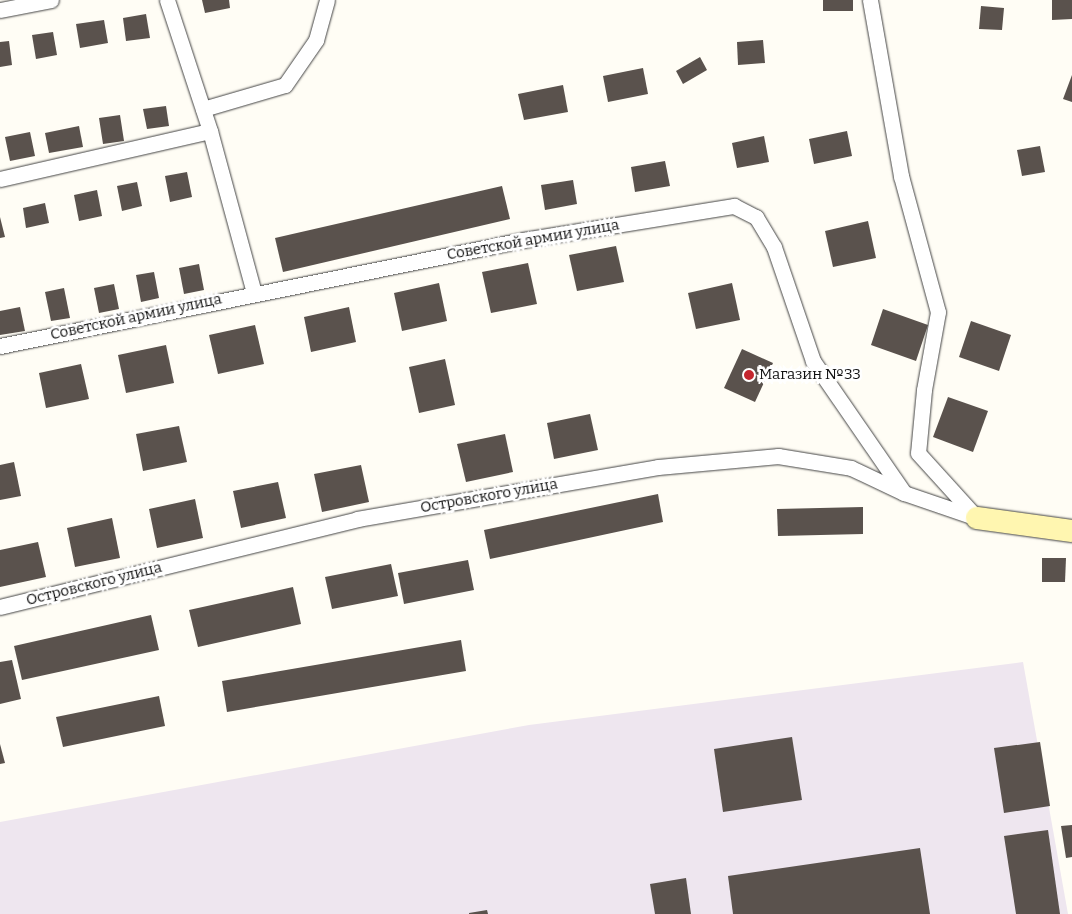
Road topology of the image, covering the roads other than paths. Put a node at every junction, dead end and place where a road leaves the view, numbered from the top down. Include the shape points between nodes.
1 (51, 0) edge
2 (167, 0) edge
3 (327, 0) edge
4 (870, 0) edge
5 (0, 10) edge
6 (203, 109) junction
7 (210, 131) junction
8 (0, 179) edge
9 (254, 293) junction
10 (0, 346) edge
11 (904, 492) junction
12 (976, 518) junction
13 (1072, 530) edge
14 (0, 607) edge

1 - 5 street
2 - 6 street
3 - 6 street via 316,40 285,85
4 - 12 street via 901,176 938,312 924,390 918,454
6 - 7 street
7 - 8 street
7 - 9 street
9 - 10 street, Советской армии улица
9 - 11 street, Советской армии улица via 523,240 734,206 756,216 774,247 812,361
11 - 12 street, Островского улица
11 - 14 street, Островского улица via 851,468 778,456 658,467 357,519
12 - 13 street

